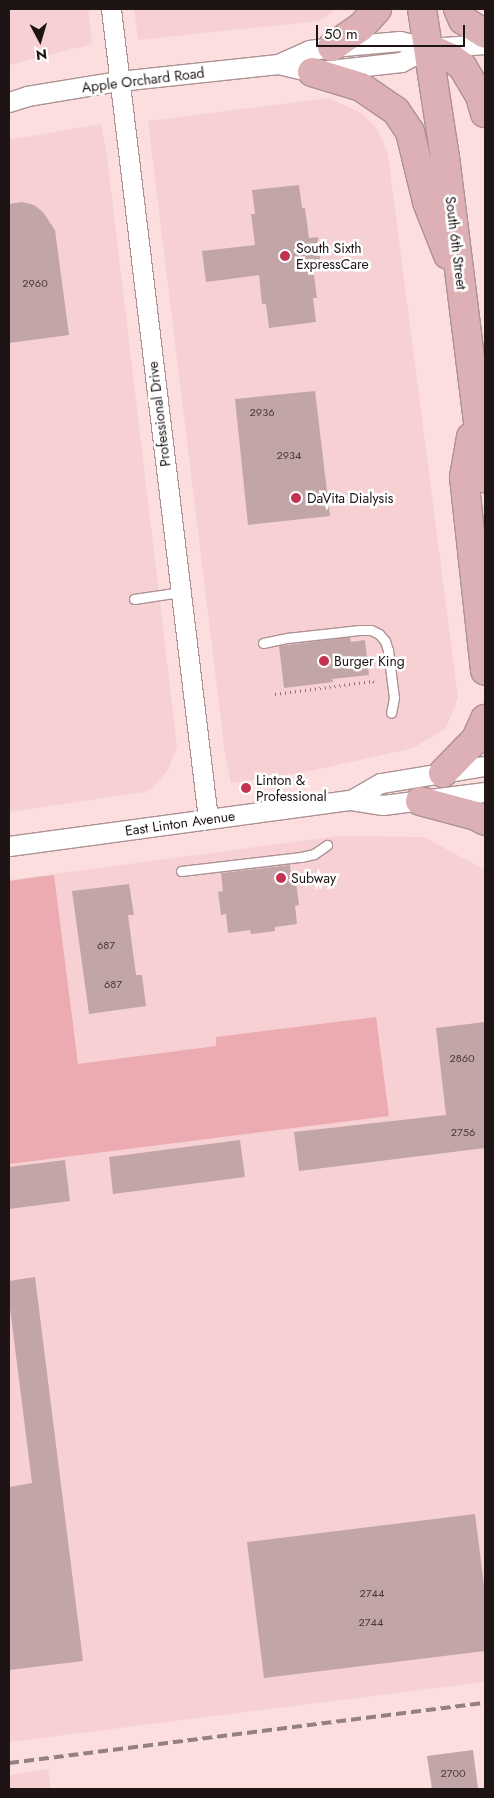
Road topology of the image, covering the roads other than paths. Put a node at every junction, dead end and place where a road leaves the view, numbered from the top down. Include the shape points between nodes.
1 (111, 9) edge
2 (377, 9) edge
3 (422, 9) edge
4 (458, 9) edge
5 (485, 34) edge
6 (485, 44) edge
7 (332, 47) junction
8 (429, 48) junction
9 (278, 64) junction
10 (312, 72) junction
11 (119, 81) junction
12 (9, 102) edge
13 (485, 113) edge
14 (463, 292) junction
15 (477, 408) junction
16 (485, 479) edge
17 (182, 592) junction
18 (134, 599) dead end
19 (263, 643) dead end
20 (485, 671) edge
21 (391, 713) dead end
22 (485, 719) edge
23 (485, 766) edge
24 (443, 773) junction
25 (485, 792) edge
26 (351, 800) junction
27 (420, 800) junction
28 (208, 819) junction
29 (485, 821) edge
30 (327, 845) dead end
31 (9, 846) edge
32 (181, 871) dead end

1 - 11 street, Professional Drive
2 - 7 main road via 361,27
3 - 8 main road, South 6th Street
4 - 5 main road via 463,20
6 - 8 street, Apple Orchard Road
7 - 8 street, Apple Orchard Road via 400,40
7 - 9 street, Apple Orchard Road via 309,50
8 - 10 street, Apple Orchard Road via 401,62
8 - 13 main road via 462,66 480,96
8 - 14 main road, South 6th Street
9 - 10 street, Apple Orchard Road
9 - 11 street, Apple Orchard Road
10 - 14 main road via 360,87 396,111 410,132 427,202
11 - 12 street, Apple Orchard Road via 27,96
11 - 17 street, Professional Drive
14 - 15 main road, South 6th Street
15 - 16 main road, South 6th Street
15 - 20 main road via 464,477
17 - 18 lane
17 - 28 street, Professional Drive
19 - 21 lane via 360,630 379,634 388,650 394,698
22 - 24 main road via 476,739
23 - 24 street, East Linton Avenue
24 - 26 street, East Linton Avenue via 381,783
25 - 27 street, East Linton Avenue
26 - 27 street, East Linton Avenue via 383,805
26 - 28 street, East Linton Avenue
27 - 29 main road
28 - 31 street, East Linton Avenue
30 - 32 lane via 314,854 301,857

